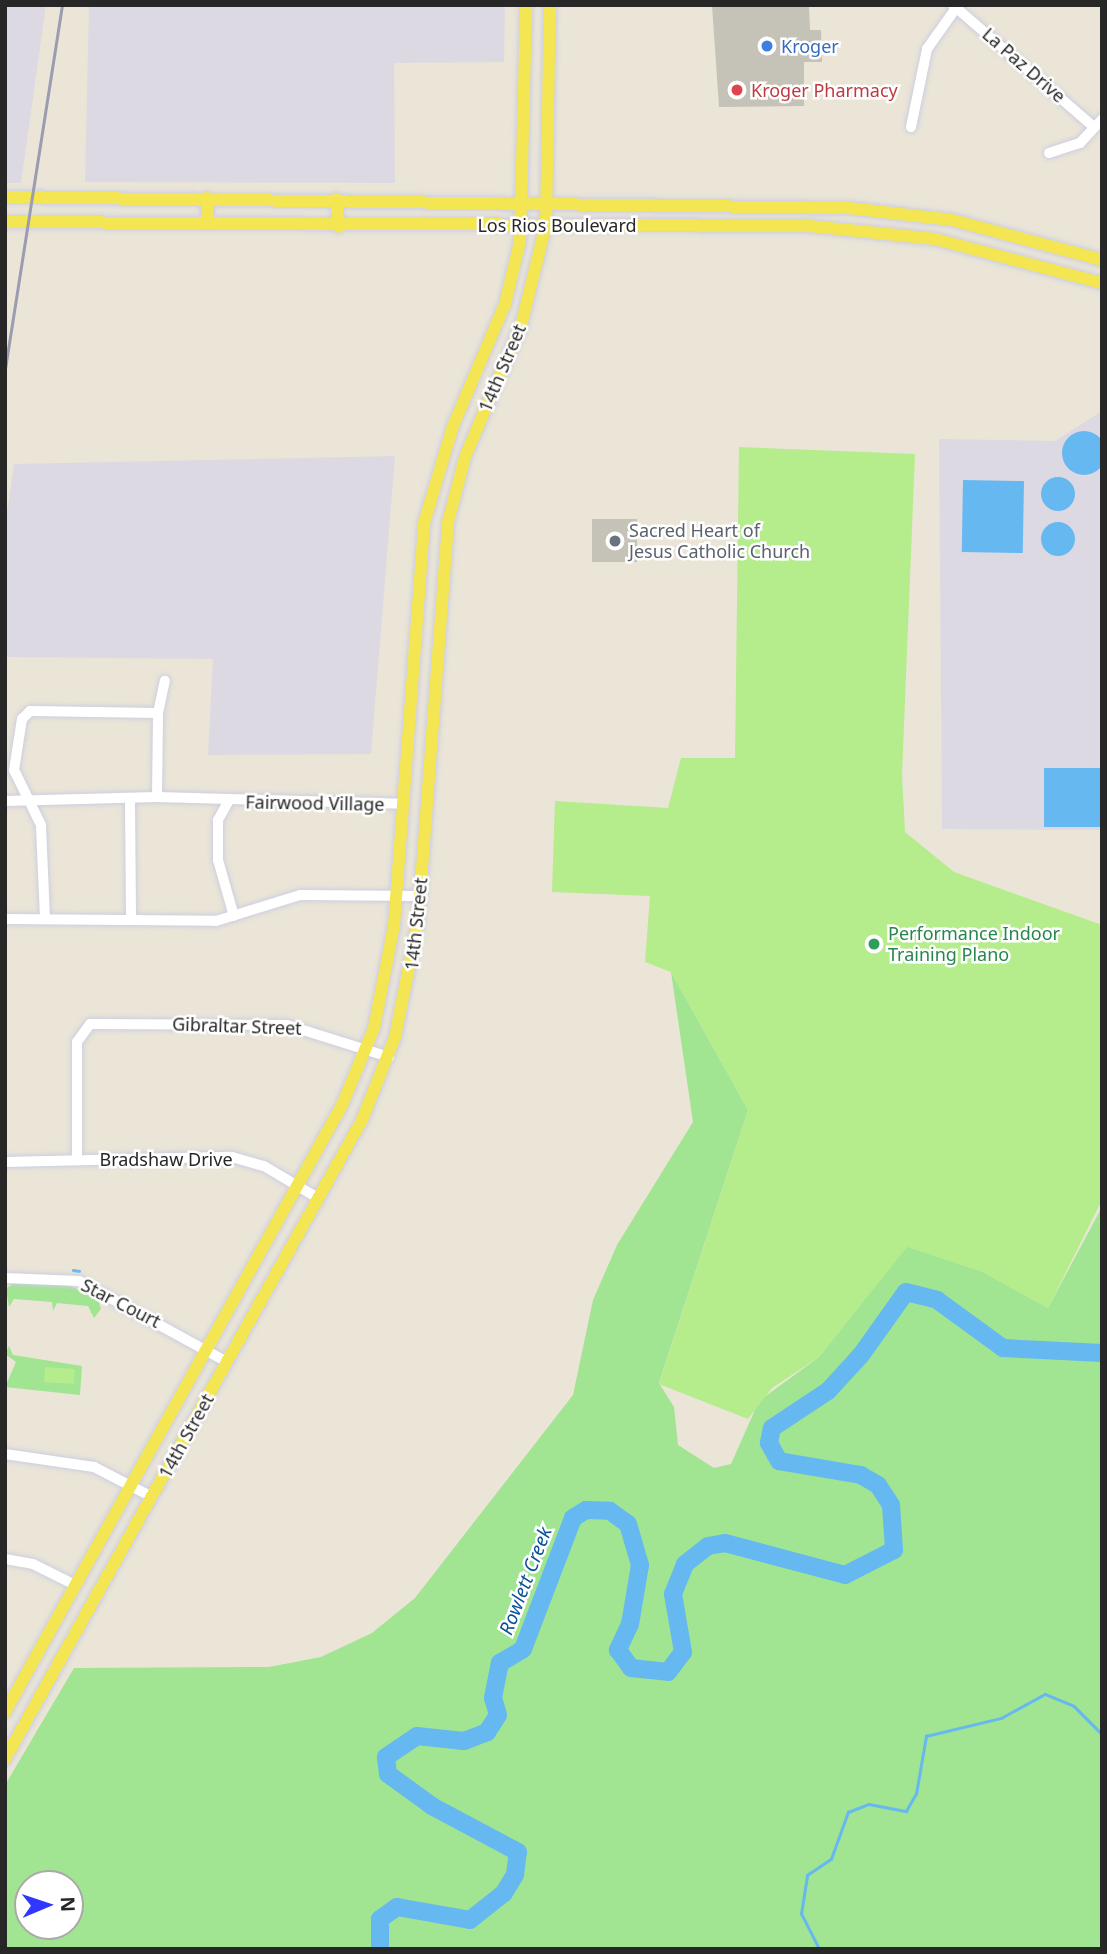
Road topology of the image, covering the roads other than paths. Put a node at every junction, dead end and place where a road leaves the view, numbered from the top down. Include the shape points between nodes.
1 (526, 5) edge
2 (550, 5) edge
3 (954, 7) edge
4 (526, 21) junction
5 (550, 21) junction
6 (1098, 123) edge
7 (911, 127) dead end
8 (1049, 153) dead end
9 (5, 197) edge
10 (207, 198) junction
11 (336, 199) junction
12 (525, 200) junction
13 (548, 202) junction
14 (704, 204) junction
15 (813, 207) junction
16 (5, 222) edge
17 (208, 224) junction
18 (523, 224) junction
19 (546, 224) junction
20 (704, 226) junction
21 (809, 226) junction
22 (340, 227) junction
23 (1102, 260) edge
24 (1102, 283) edge
25 (461, 407) junction
26 (481, 416) junction
27 (416, 575) junction
28 (440, 578) junction
29 (165, 681) dead end
30 (409, 693) junction
31 (433, 696) junction
32 (158, 713) junction
33 (157, 797) junction
34 (5, 801) edge
35 (27, 801) junction
36 (130, 801) junction
37 (228, 802) junction
38 (402, 804) junction
39 (396, 895) junction
40 (420, 896) junction
41 (234, 916) junction
42 (45, 918) junction
43 (5, 919) edge
44 (131, 919) junction
45 (367, 1049) junction
46 (389, 1057) junction
47 (77, 1159) junction
48 (5, 1162) edge
49 (298, 1186) junction
50 (318, 1198) junction
51 (5, 1278) edge
52 (207, 1348) junction
53 (227, 1362) junction
54 (5, 1454) edge
55 (131, 1486) junction
56 (152, 1497) junction
57 (5, 1559) edge
58 (75, 1585) junction
59 (23, 1680) junction
60 (43, 1692) junction
61 (5, 1712) edge
62 (5, 1759) edge

1 - 4 main road, 14th Street
2 - 5 main road, 14th Street
3 - 6 street, La Paz Drive
3 - 7 street via 927,49
4 - 5 main road
4 - 12 main road, 14th Street
5 - 13 main road, 14th Street
6 - 8 street via 1080,143
9 - 10 main road, Los Rios Boulevard
10 - 11 main road, Los Rios Boulevard
10 - 17 main road
11 - 12 main road, Los Rios Boulevard
11 - 22 main road
12 - 13 main road, Los Rios Boulevard
12 - 18 main road, 14th Street
13 - 14 main road, Los Rios Boulevard
13 - 19 main road, 14th Street
14 - 15 main road, Los Rios Boulevard
14 - 20 main road
15 - 21 main road
15 - 23 main road, Los Rios Boulevard via 921,214 1038,239
16 - 17 main road, Los Rios Boulevard
17 - 22 main road, Los Rios Boulevard
18 - 19 main road, Los Rios Boulevard
18 - 22 main road, Los Rios Boulevard
18 - 25 main road, 14th Street via 502,312
19 - 20 main road, Los Rios Boulevard
19 - 26 main road, 14th Street via 521,326
20 - 21 main road, Los Rios Boulevard
21 - 24 main road, Los Rios Boulevard via 935,239
25 - 26 main road
25 - 27 main road, 14th Street via 428,503
26 - 28 main road, 14th Street via 454,498
27 - 28 main road
27 - 30 main road, 14th Street
28 - 31 main road, 14th Street
29 - 32 street
30 - 31 main road
30 - 38 main road, 14th Street
31 - 40 main road, 14th Street
32 - 33 street
32 - 35 street via 30,711 18,728 14,763
33 - 36 street, Fairwood Village
33 - 37 street, Fairwood Village
34 - 35 street, Fairwood Village
35 - 36 street, Fairwood Village
35 - 42 street via 41,825
36 - 44 street
37 - 38 street, Fairwood Village
37 - 41 street, Fairwood Village via 218,820 218,849
38 - 39 main road, 14th Street
39 - 40 street
39 - 41 street via 300,895
39 - 45 main road, 14th Street via 387,971
40 - 46 main road, 14th Street via 411,974
41 - 44 street
42 - 43 street
42 - 44 street
45 - 46 street, Gibraltar Street
45 - 47 street, Gibraltar Street via 287,1025 118,1023 82,1030
45 - 49 main road, 14th Street
46 - 50 main road, 14th Street
47 - 48 street, Bradshaw Drive
47 - 49 street, Bradshaw Drive via 232,1157 264,1166
49 - 50 street, Bradshaw Drive
49 - 52 main road, 14th Street
50 - 53 main road, 14th Street
51 - 52 street, Star Court via 79,1281
52 - 53 street, Star Court
52 - 55 main road, 14th Street
53 - 56 main road, 14th Street
54 - 55 street via 73,1461
55 - 56 street
55 - 58 main road, 14th Street
56 - 60 main road, 14th Street
57 - 58 street via 33,1564
58 - 59 main road, 14th Street
59 - 60 main road
59 - 61 main road, 14th Street
60 - 62 main road, 14th Street

